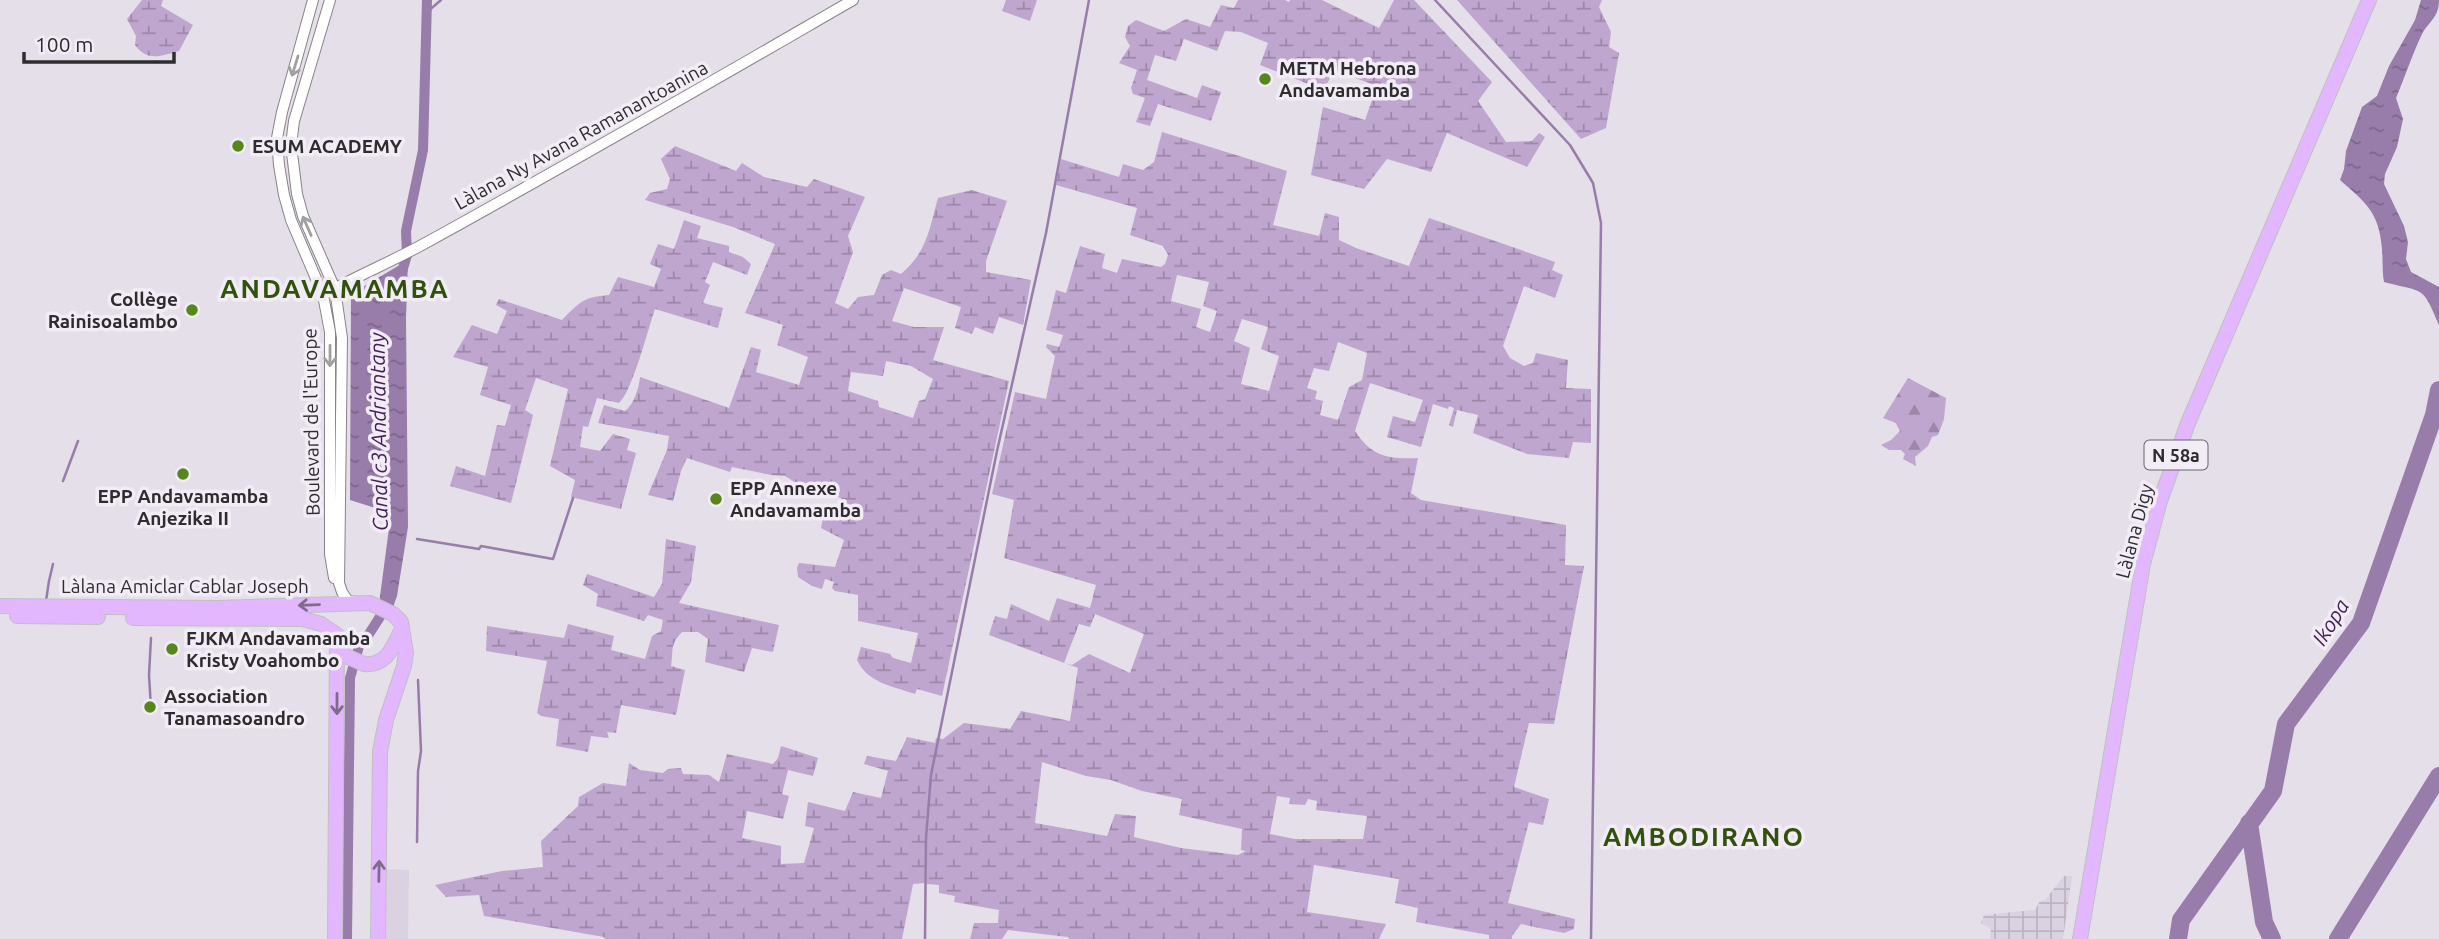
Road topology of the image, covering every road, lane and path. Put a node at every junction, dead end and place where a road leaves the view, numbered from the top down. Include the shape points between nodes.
1 (313, 0) edge
2 (330, 0) edge
3 (853, 0) edge
4 (2369, 0) edge
5 (335, 289) junction
6 (323, 295) junction
7 (340, 604) junction
8 (374, 604) junction
9 (0, 606) edge
10 (0, 616) edge
11 (401, 625) junction
12 (337, 635) junction
13 (335, 939) edge
14 (378, 939) edge
15 (2080, 939) edge

1 -> 6 street, Boulevard de l'Europe via 277,138 278,165 291,220
5 -> 2 street via 303,216 291,145
3 - 5 street, Làlana Ny Avana Ramanantoanina via 658,114
4 - 15 main road, Làlana Digy / N 58a via 2188,423 2160,502 2143,564
5 - 6 street, Làlana Ny Avana Ramanantoanina
5 - 8 street via 342,338 339,583 348,601
6 -> 7 street, Boulevard de l'Europe via 330,332 330,554
7 - 8 main road, Làlana Amiclar Cablar Joseph
7 -> 9 main road, Làlana Amiclar Cablar Joseph
7 - 12 main road
8 - 11 main road
10 - 12 main road, Làlana Amiclar Cablar Joseph via 303,619
11 - 12 main road, bridge via 387,657 379,663 364,664 337,652
14 -> 11 main road via 380,752 404,666
12 -> 13 main road

